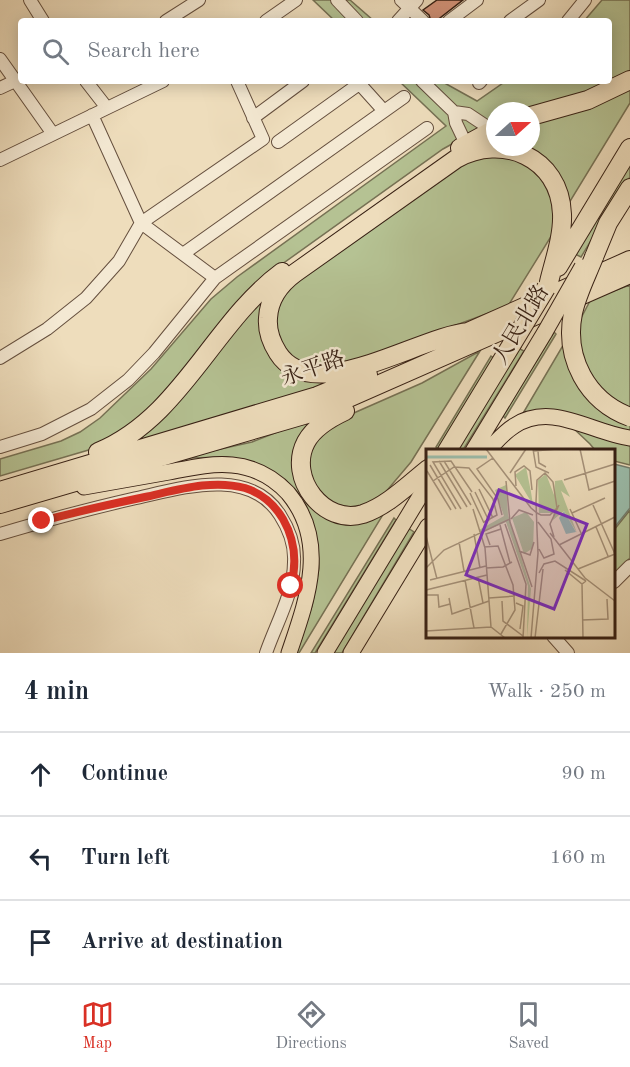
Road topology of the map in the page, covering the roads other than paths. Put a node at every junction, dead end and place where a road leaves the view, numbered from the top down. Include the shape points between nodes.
1 (30, 0) edge
2 (199, 0) edge
3 (296, 0) edge
4 (337, 0) edge
5 (477, 0) edge
6 (539, 0) edge
7 (585, 0) edge
8 (409, 3) edge
9 (41, 18) edge
10 (171, 18) edge
11 (270, 18) edge
12 (354, 18) edge
13 (400, 18) edge
14 (421, 18) edge
15 (453, 18) edge
16 (514, 18) edge
17 (570, 18) edge
18 (0, 59) edge
19 (630, 80) edge
20 (15, 81) junction
21 (88, 84) edge
22 (157, 84) edge
23 (238, 84) edge
24 (299, 84) edge
25 (355, 84) edge
26 (360, 84) edge
27 (425, 84) edge
28 (0, 88) edge
29 (404, 97) dead end
30 (107, 108) junction
31 (384, 111) junction
32 (454, 112) junction
33 (540, 113) edge
34 (92, 115) junction
35 (253, 118) junction
36 (486, 124) edge
37 (427, 128) dead end
38 (486, 133) edge
39 (53, 134) junction
40 (278, 142) dead end
41 (466, 144) junction
42 (630, 148) edge
43 (0, 160) edge
44 (630, 188) edge
45 (141, 222) junction
46 (183, 254) junction
47 (630, 260) edge
48 (589, 261) junction
49 (630, 274) edge
50 (215, 278) junction
51 (547, 285) junction
52 (466, 340) junction
53 (0, 358) edge
54 (630, 417) edge
55 (630, 438) edge
56 (0, 447) edge
57 (448, 449) edge
58 (474, 449) edge
59 (488, 449) edge
60 (426, 471) edge
61 (0, 483) edge
62 (426, 486) edge
63 (0, 490) edge
64 (22, 498) junction
65 (0, 504) edge
66 (407, 517) junction
67 (426, 527) edge
68 (426, 530) edge
69 (0, 534) edge
70 (630, 566) edge
71 (615, 581) edge
72 (557, 638) edge
73 (266, 653) edge
74 (289, 653) edge
75 (325, 653) edge
76 (351, 653) edge
77 (568, 653) edge

1 - 9 street
2 - 10 street
3 - 11 street
4 - 12 street
5 - 15 street
6 - 16 street
7 - 17 street
8 - 13 street
8 - 14 street
18 - 20 street
19 - 33 highway via 588,100
20 - 28 street
20 - 39 street
21 - 30 street
22 - 30 street
23 - 35 street
24 - 35 street
25 - 40 street
26 - 31 street
27 - 32 street
29 - 31 street
30 - 34 street
31 - 46 street
32 - 36 street via 468,114
32 - 41 street
34 - 39 street
34 - 45 street
35 - 45 street via 263,140
37 - 50 street
38 - 41 highway
39 - 43 street
41 - 61 highway via 268,283 232,320 164,405 131,434 93,454
42 - 51 highway, 人民北路
44 - 48 highway
45 - 46 street
45 - 53 street via 119,261 86,298 47,329
46 - 50 street
47 - 52 highway, 永平路
48 - 54 highway, bridge via 574,310 573,354 592,391
48 - 58 main road, 人民北路, bridge
49 - 52 highway, 永平路
50 - 56 street via 128,380 91,409 42,434
51 - 52 highway via 562,224 555,187 548,174 530,158 511,149 488,148 456,159 295,273 277,291 268,318 269,334 280,357 296,369 314,375 346,371 444,336
51 - 57 highway, 人民北路, bridge
52 - 60 highway via 434,369 323,424 310,436 301,457 303,479 314,498 325,508 346,516 370,511
52 - 63 highway, 永平路 via 317,396
52 - 64 highway, 永平路 via 321,410
55 - 59 main road via 563,418 541,416 513,426
62 - 66 main road
64 - 65 highway, 永平路
64 - 74 main road via 206,466 238,466 264,474 296,504 311,546 309,588
66 - 67 main road
66 - 75 main road
68 - 76 main road
69 - 73 street via 80,511 197,486 227,485 254,492 279,514 290,533 294,552 291,586
70 - 71 street
72 - 77 street

